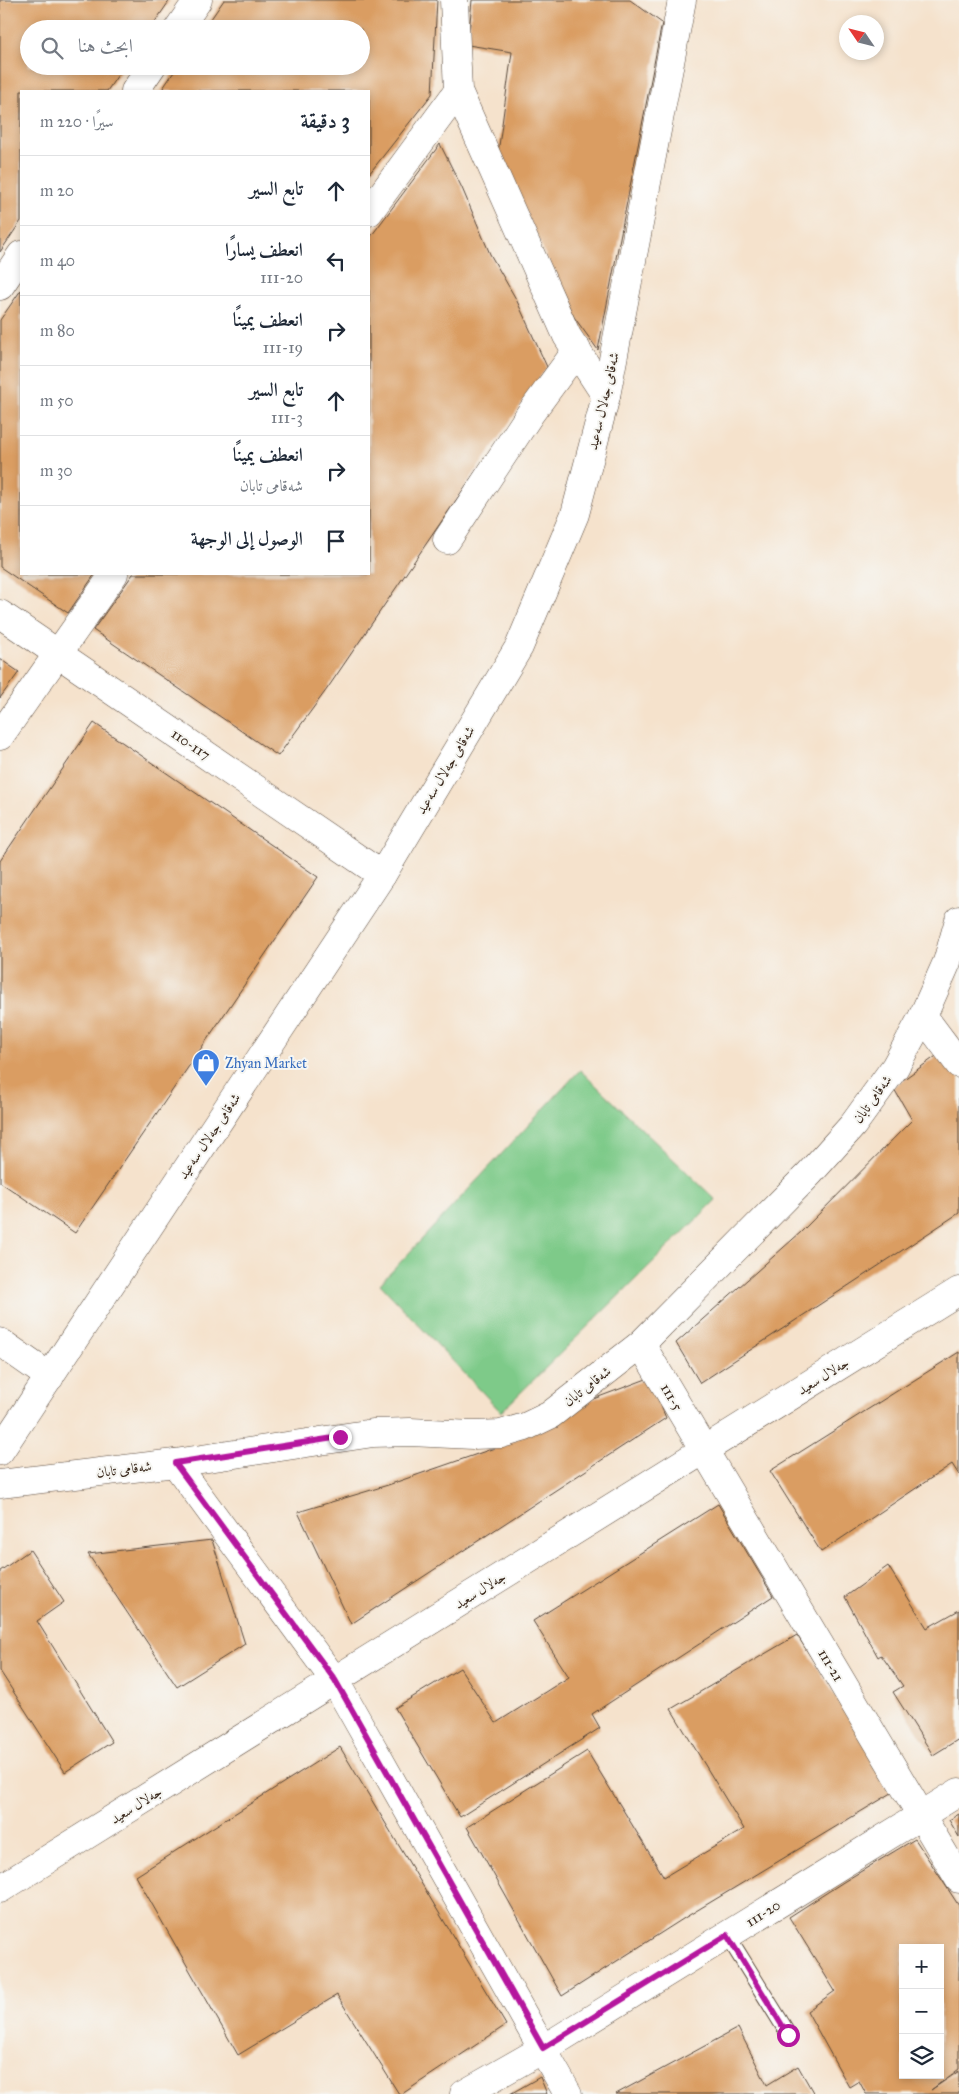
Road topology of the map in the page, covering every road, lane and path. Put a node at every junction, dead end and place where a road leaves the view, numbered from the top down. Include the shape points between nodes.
1 (198, 0) edge
2 (454, 0) edge
3 (674, 4) edge
4 (184, 20) edge
5 (146, 75) edge
6 (136, 90) edge
7 (458, 91) junction
8 (370, 211) edge
9 (20, 256) edge
10 (0, 286) edge
11 (577, 350) junction
12 (606, 396) junction
13 (447, 540) dead end
14 (113, 575) edge
15 (0, 614) edge
16 (58, 653) junction
17 (0, 736) edge
18 (382, 875) junction
19 (959, 920) edge
20 (924, 1016) junction
21 (959, 1064) edge
22 (959, 1291) edge
23 (0, 1342) edge
24 (641, 1344) junction
25 (50, 1377) junction
26 (704, 1450) junction
27 (0, 1451) edge
28 (175, 1463) junction
29 (0, 1484) edge
30 (335, 1680) junction
31 (959, 1792) edge
32 (921, 1815) junction
33 (959, 1879) edge
34 (0, 1889) edge
35 (727, 1935) junction
36 (788, 2035) dead end
37 (543, 2048) junction
38 (464, 2094) edge
39 (568, 2094) edge

1 - 4 street
2 - 7 street
3 - 12 street, شەقامی جەلال سەعید
5 - 6 street
7 - 8 street
7 - 11 street via 567,336
9 - 10 street
11 - 12 street
11 - 13 street via 530,414
12 - 18 street, شەقامی جەلال سەعید via 575,514 519,647
14 - 16 street
15 - 16 street, 110-117
16 - 17 street
16 - 18 street, 110-117
18 - 25 street, شەقامی جەلال سەعید
19 - 20 street, شەقامی تابان via 947,962
20 - 21 street
20 - 24 street, شەقامی تابان via 895,1066 853,1125
22 - 26 street, جه‌لال سعید
23 - 25 street
24 - 26 street, 111-5
24 - 28 street, شەقامی تابان via 550,1415 501,1434 372,1433
25 - 27 street, شەقامی جەلال سەعید
26 - 30 street, جه‌لال سعید
26 - 32 street, 111-21
28 - 29 street, شەقامی تابان
28 - 30 street
30 - 34 street, جه‌لال سعید
30 - 37 street
31 - 32 street, 111-20
32 - 33 street, 111-21
32 - 35 street, 111-20
35 - 36 lane
35 - 37 street, 111-20
37 - 38 street, 111-20
37 - 39 street

